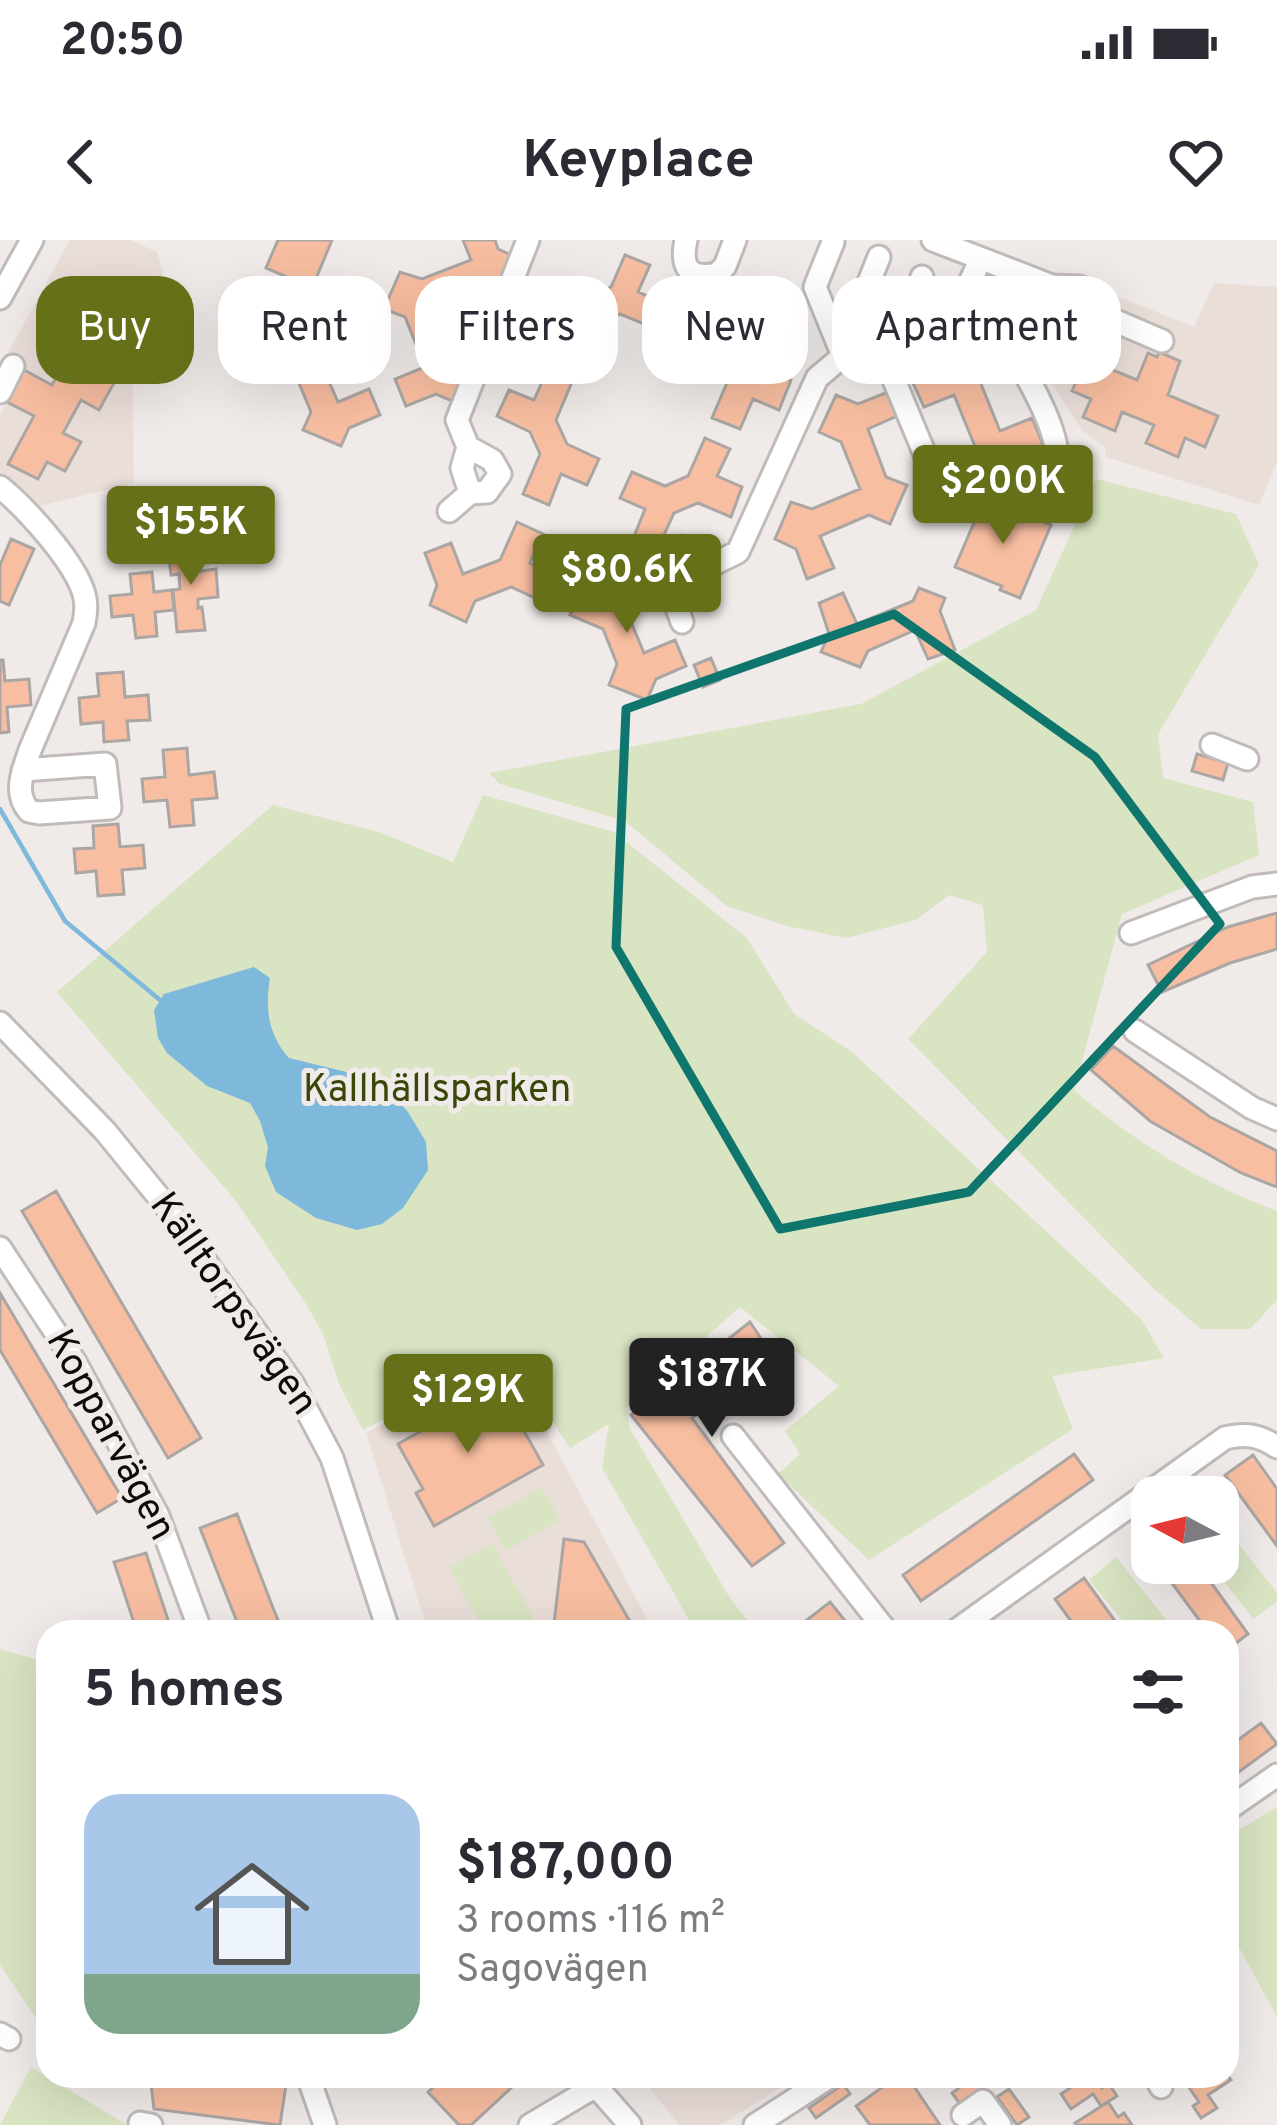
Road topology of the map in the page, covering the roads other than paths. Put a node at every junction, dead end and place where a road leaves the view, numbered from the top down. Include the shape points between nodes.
1 (32, 240) edge
2 (528, 240) edge
3 (686, 240) edge
4 (735, 240) edge
5 (933, 240) edge
6 (832, 242) edge
7 (879, 257) dead end
8 (980, 260) junction
9 (871, 276) edge
10 (973, 276) edge
11 (0, 298) edge
12 (832, 329) edge
13 (1162, 340) dead end
14 (832, 365) edge
15 (13, 366) dead end
16 (899, 384) edge
17 (1029, 384) edge
18 (0, 392) edge
19 (468, 447) junction
20 (931, 469) dead end
21 (0, 487) edge
22 (1034, 488) dead end
23 (470, 494) junction
24 (449, 511) dead end
25 (682, 622) dead end
26 (1212, 745) dead end
27 (1247, 759) dead end
28 (23, 770) dead end
29 (1277, 884) edge
30 (1131, 933) dead end
31 (0, 1023) edge
32 (1135, 1031) dead end
33 (1277, 1119) edge
34 (0, 1248) edge
35 (733, 1436) dead end
36 (1277, 1447) edge
37 (197, 1620) edge
38 (385, 1620) edge
39 (878, 1620) edge
40 (971, 1620) edge
41 (1277, 1775) edge
42 (1239, 1802) edge
43 (312, 2088) edge
44 (581, 2088) edge
45 (597, 2088) edge
46 (812, 2088) edge
47 (963, 2115) dead end
48 (325, 2125) edge
49 (530, 2125) edge
50 (630, 2125) edge
51 (755, 2125) edge
52 (1000, 2125) edge

1 - 11 street
2 - 19 street via 457,420
3 - 4 street via 686,264 699,277 725,266
5 - 8 street
6 - 12 street via 815,287
7 - 9 street
8 - 10 street
8 - 13 street via 1052,286 1080,287 1096,313
14 - 25 street via 817,377 738,552 669,586
15 - 18 street
16 - 20 street
17 - 22 street via 1058,456
19 - 23 street via 462,468
19 - 23 street via 500,474 487,492
21 - 28 street via 76,575 87,607
23 - 24 street
26 - 27 street
29 - 30 street
31 - 38 street, Källtorpsvägen via 162,1201 293,1384 332,1458
32 - 33 street
34 - 37 street, Kopparvägen via 75,1362 158,1516
35 - 39 street
36 - 40 street via 1261,1436 1225,1438
41 - 42 street
43 - 48 street
44 - 49 street
45 - 50 street
46 - 51 street
47 - 52 street via 983,2101

